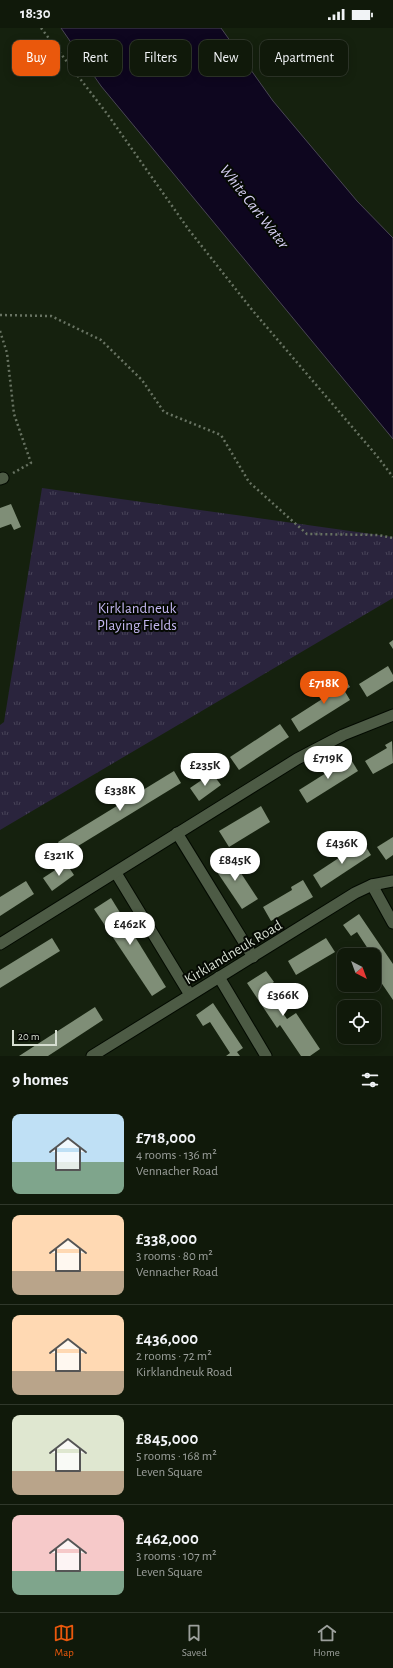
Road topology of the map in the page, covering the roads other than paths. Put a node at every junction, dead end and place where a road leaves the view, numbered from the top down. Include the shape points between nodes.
1 (393, 715) edge
2 (177, 833) junction
3 (116, 873) junction
4 (393, 881) edge
5 (372, 885) junction
6 (393, 923) edge
7 (0, 944) edge
8 (253, 957) junction
9 (219, 977) junction
10 (190, 995) junction
11 (92, 1056) edge
12 (266, 1056) edge

1 - 2 street via 342,735
2 - 3 street
2 - 8 street
3 - 7 street
3 - 10 street
4 - 5 street, Kirklandneuk Road
5 - 6 street
5 - 8 street, Kirklandneuk Road
8 - 9 street, Kirklandneuk Road
9 - 10 street, Kirklandneuk Road
9 - 12 street
10 - 11 street, Kirklandneuk Road

